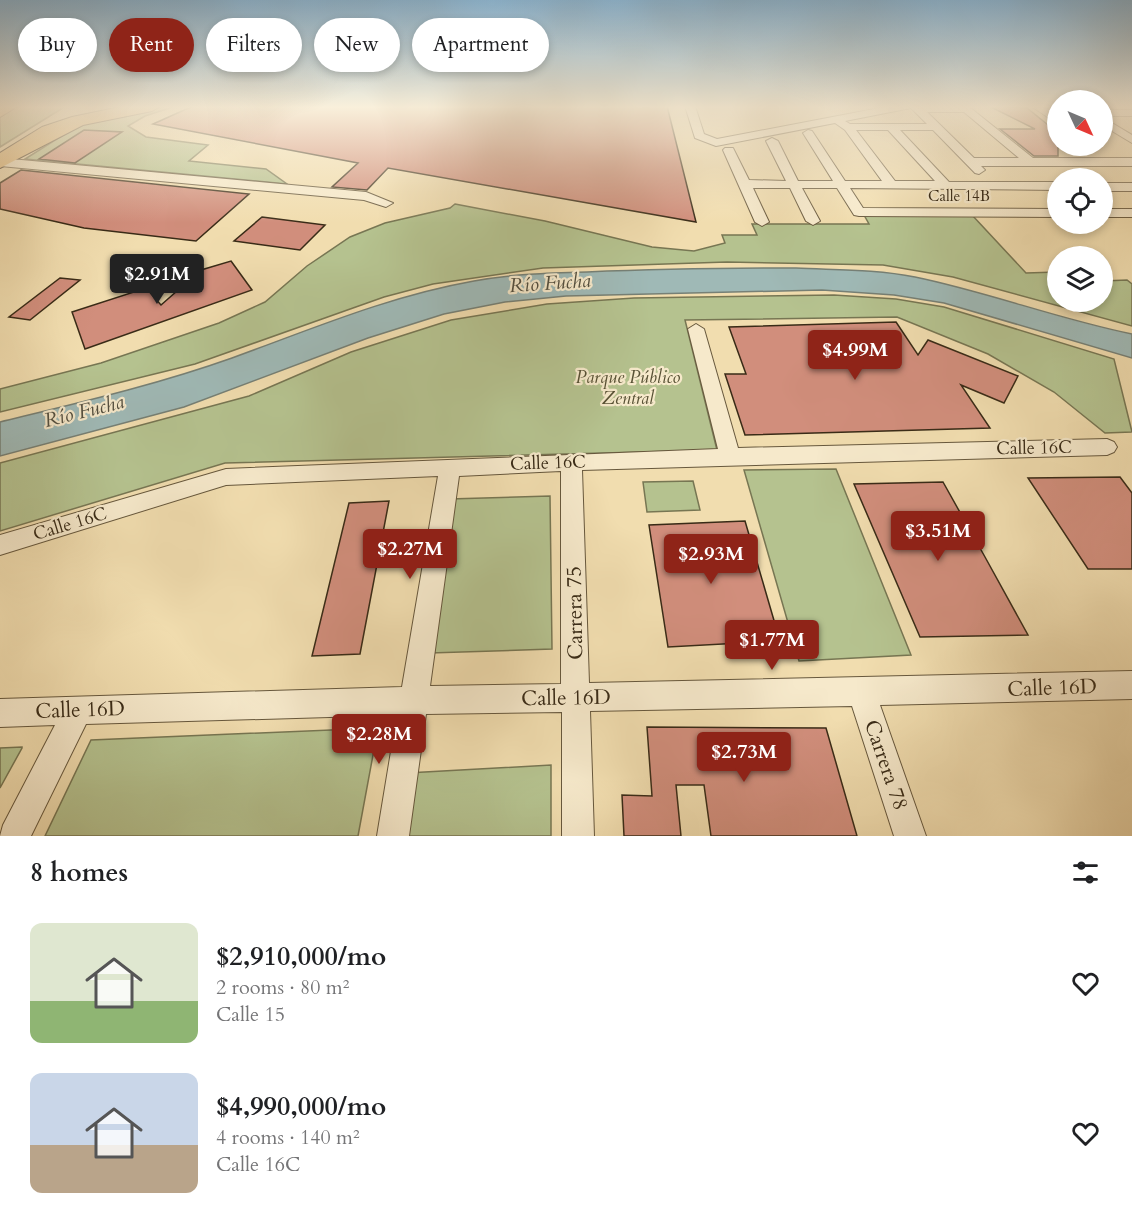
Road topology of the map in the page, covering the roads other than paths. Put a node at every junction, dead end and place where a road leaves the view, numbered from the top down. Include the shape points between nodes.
1 (18, 145) edge
2 (21, 145) edge
3 (712, 145) edge
4 (753, 145) edge
5 (774, 145) edge
6 (816, 145) edge
7 (861, 145) edge
8 (908, 145) edge
9 (954, 145) edge
10 (1010, 145) edge
11 (729, 150) junction
12 (0, 153) edge
13 (1105, 156) edge
14 (0, 162) edge
15 (971, 162) junction
16 (1030, 162) junction
17 (1114, 162) junction
18 (1132, 162) edge
19 (1132, 175) edge
20 (744, 184) junction
21 (794, 185) junction
22 (842, 185) junction
23 (891, 185) junction
24 (946, 186) junction
25 (994, 186) junction
26 (1047, 186) edge
27 (1113, 187) edge
28 (1132, 187) edge
29 (386, 203) dead end
30 (1020, 213) junction
31 (1047, 213) edge
32 (1113, 213) edge
33 (1132, 213) edge
34 (813, 221) dead end
35 (762, 222) dead end
36 (696, 329) dead end
37 (1107, 447) dead end
38 (730, 457) junction
39 (571, 463) junction
40 (450, 467) junction
41 (0, 545) edge
42 (1132, 686) edge
43 (862, 693) junction
44 (576, 698) junction
45 (413, 700) junction
46 (78, 710) junction
47 (0, 713) edge
48 (14, 836) edge
49 (393, 836) edge
50 (578, 836) edge
51 (910, 836) edge

1 - 12 highway
2 - 14 highway
3 - 11 street via 717,150
4 - 11 street
5 - 21 street
6 - 22 street
7 - 23 street
8 - 24 street
9 - 15 street
10 - 16 street
11 - 20 street
13 - 17 street
14 - 29 street via 366,196
15 - 16 street
15 - 25 street
16 - 17 street
17 - 18 street
17 - 19 street
20 - 21 street
20 - 35 street
21 - 22 street
21 - 34 street
22 - 23 street
22 - 30 street, Calle 14B via 860,212
23 - 24 street
24 - 25 street
25 - 26 street
25 - 30 street
27 - 28 street
30 - 31 street, Calle 14B
32 - 33 street
36 - 38 street
37 - 38 street, Calle 16C
38 - 39 street, Calle 16C
39 - 40 street, Calle 16C
39 - 44 street, Carrera 75
40 - 41 street, Calle 16C via 226,477
40 - 45 street
42 - 43 street, Calle 16D
43 - 44 street, Calle 16D
43 - 51 street, Carrera 78
44 - 45 street, Calle 16D
44 - 50 street, Carrera 75
45 - 46 street, Calle 16D
45 - 49 street
46 - 47 street, Calle 16D
46 - 48 street

